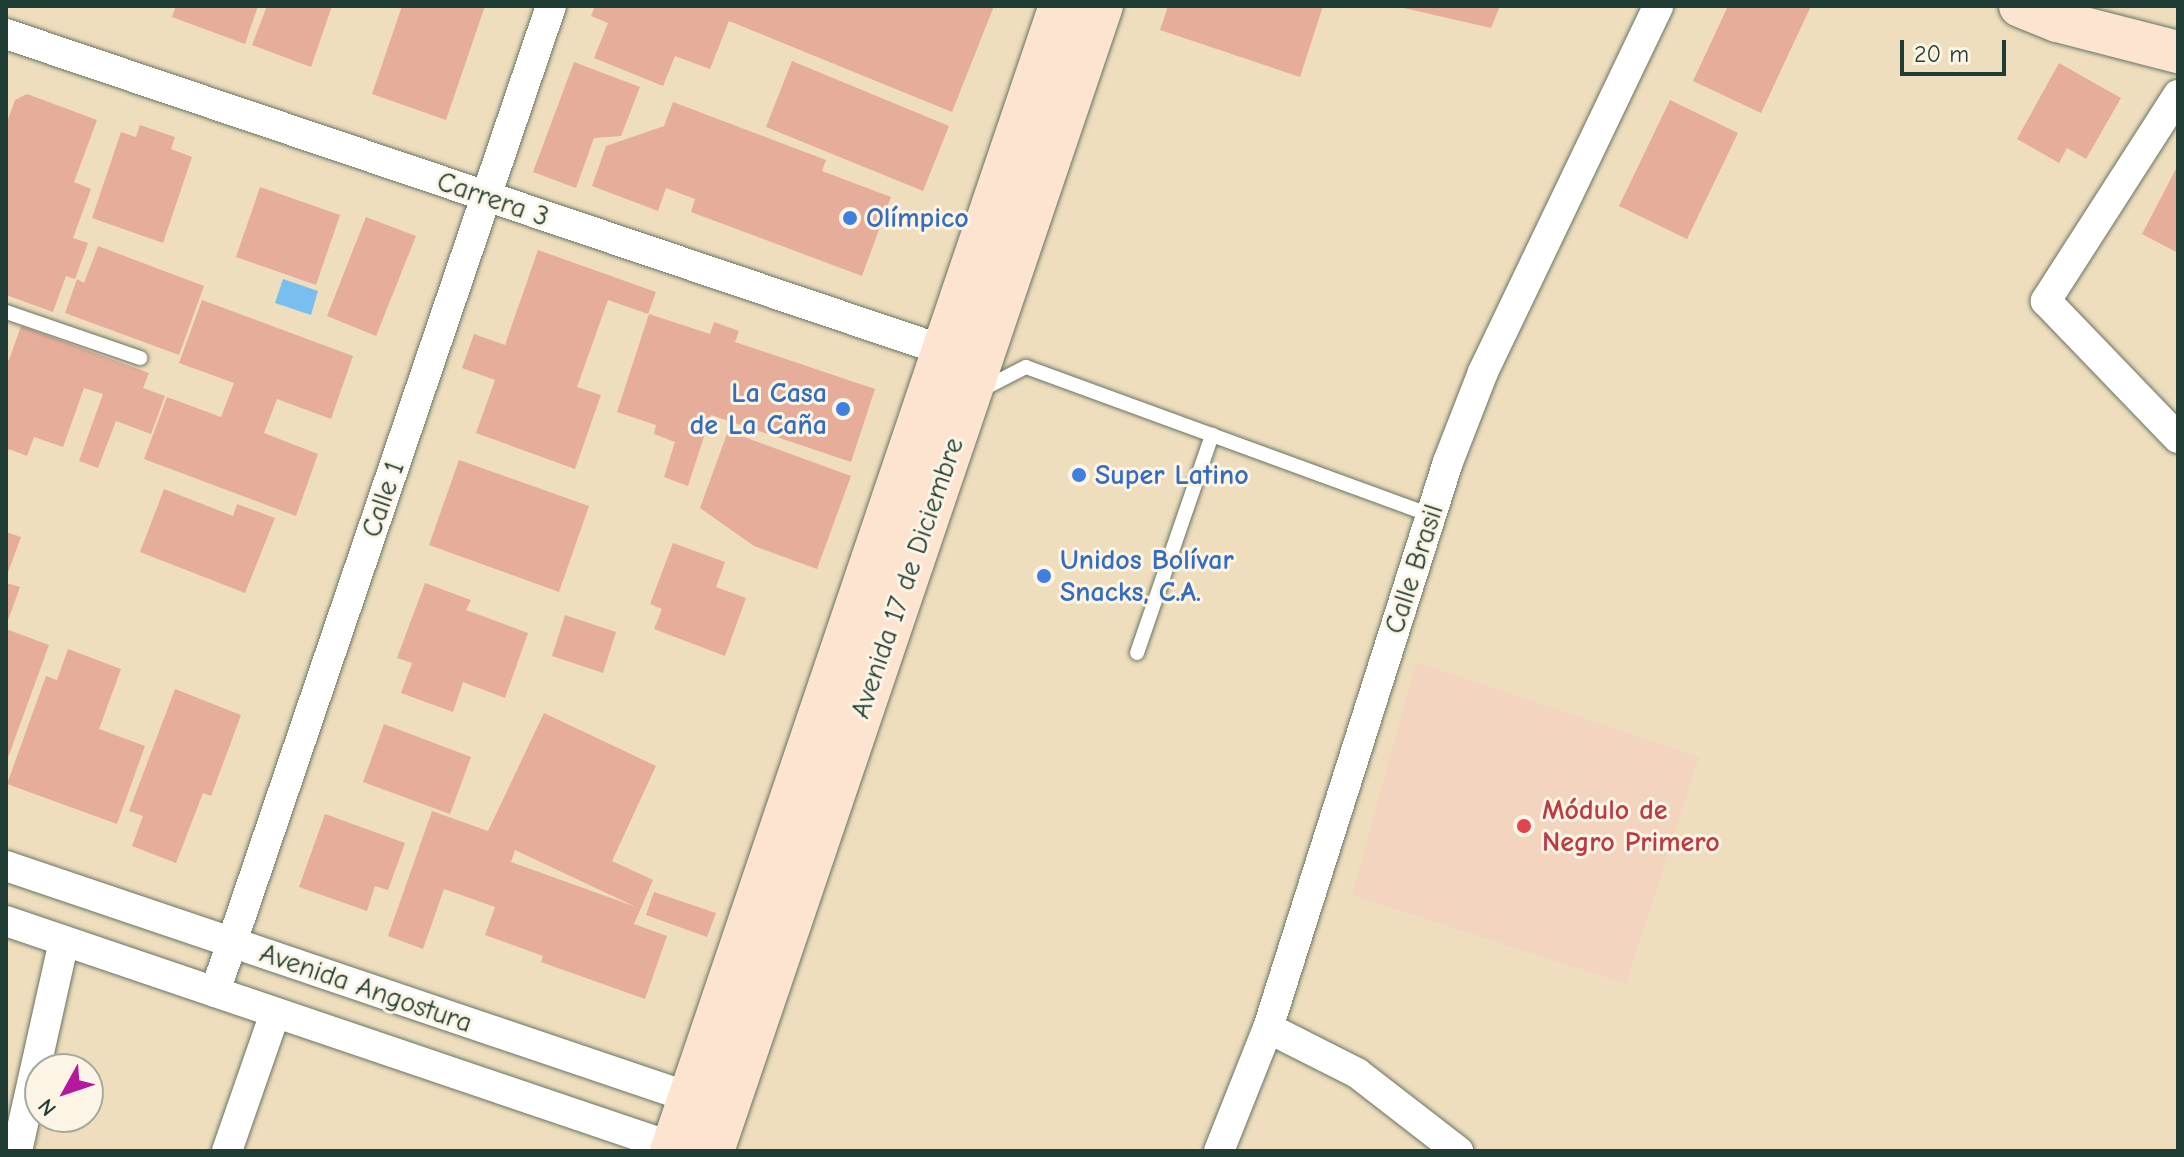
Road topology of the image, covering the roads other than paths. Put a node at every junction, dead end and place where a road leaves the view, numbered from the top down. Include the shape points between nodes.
1 (551, 6) edge
2 (1060, 6) edge
3 (1102, 6) edge
4 (1658, 6) edge
5 (2020, 6) edge
6 (2106, 6) edge
7 (6, 34) edge
8 (2178, 45) edge
9 (2178, 52) edge
10 (2178, 95) edge
11 (486, 197) junction
12 (6, 312) edge
13 (140, 358) dead end
14 (964, 370) junction
15 (1212, 435) junction
16 (2178, 438) edge
17 (1431, 515) junction
18 (1137, 653) dead end
19 (6, 866) edge
20 (6, 921) edge
21 (64, 941) junction
22 (232, 942) junction
23 (215, 992) junction
24 (275, 1013) junction
25 (1268, 1028) junction
26 (708, 1103) junction
27 (685, 1150) edge
28 (17, 1151) edge
29 (227, 1151) edge
30 (1219, 1151) edge
31 (1458, 1151) edge

1 - 11 street, Calle 1
2 - 14 street, Avenida 17 de Diciembre
3 - 14 street, Avenida 17 de Diciembre
4 - 17 street, Calle Brasil via 1483,372
5 - 9 street via 2057,21
6 - 8 street
7 - 11 street, Carrera 3
10 - 16 street via 2046,301
11 - 14 street, Carrera 3
11 - 22 street, Calle 1
12 - 13 lane
14 - 15 lane via 1026,367
14 - 26 street, Avenida 17 de Diciembre
15 - 17 lane
15 - 18 lane
17 - 25 street, Calle Brasil
19 - 22 street, Avenida Angostura
20 - 21 street, Avenida Angostura
21 - 23 street, Avenida Angostura
21 - 28 street
22 - 23 street, Calle 1
22 - 26 street, Avenida Angostura
23 - 24 street, Avenida Angostura
24 - 27 street, Avenida Angostura
24 - 29 street
25 - 30 street, Calle Brasil
25 - 31 street via 1357,1073
26 - 27 street, Avenida 17 de Diciembre

